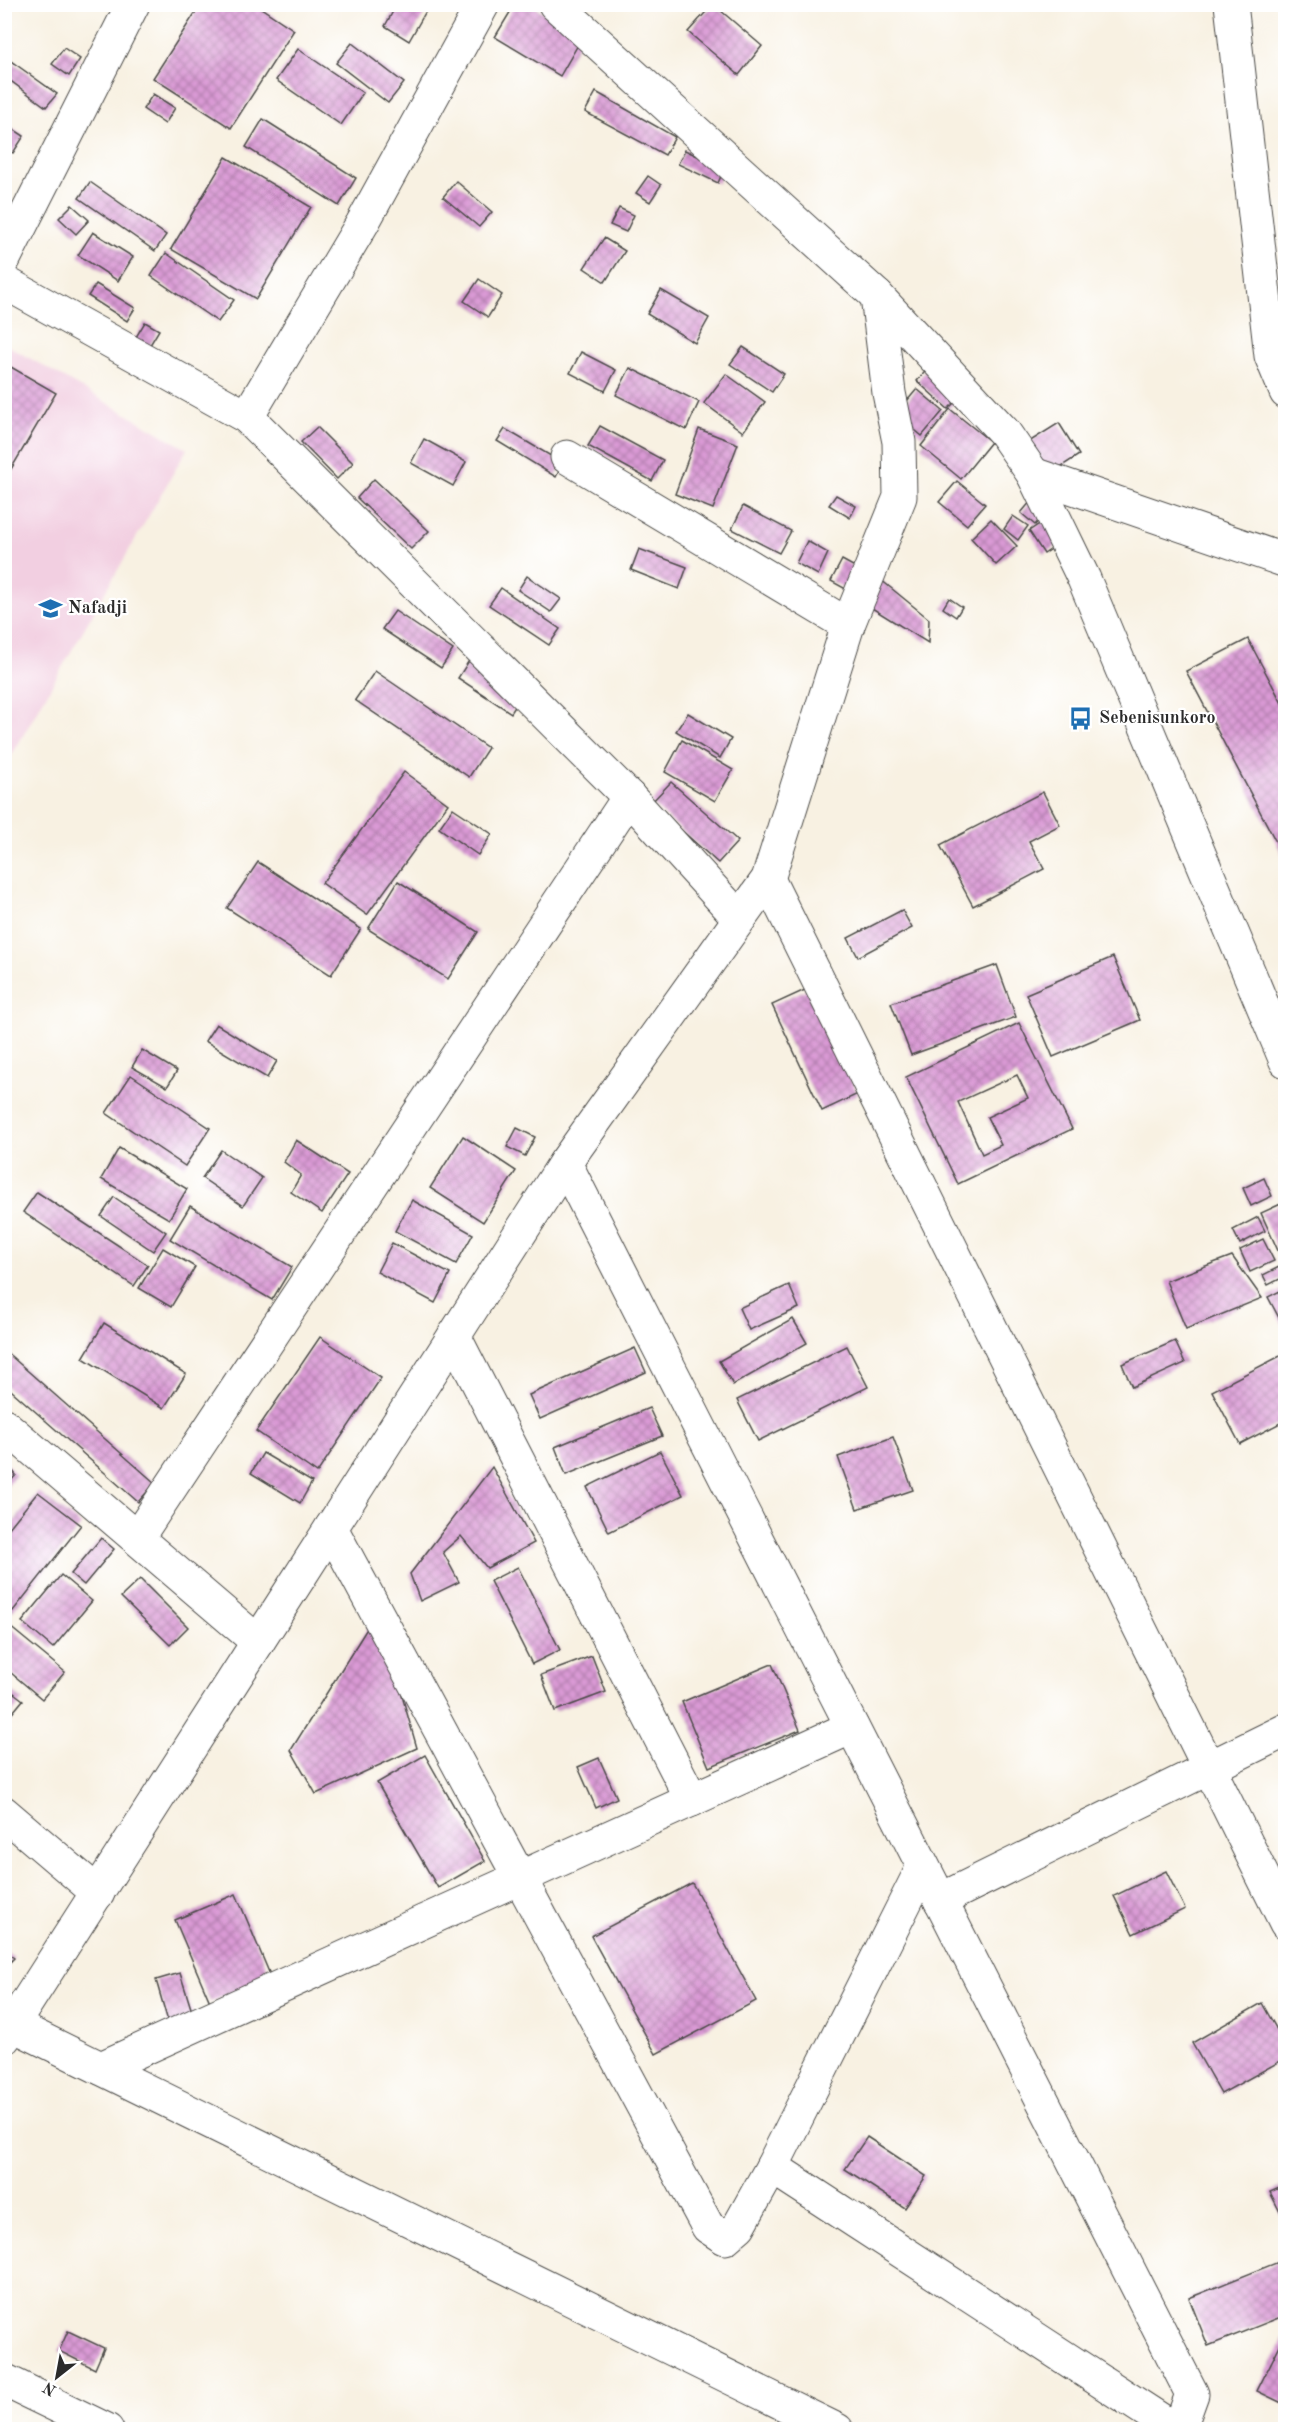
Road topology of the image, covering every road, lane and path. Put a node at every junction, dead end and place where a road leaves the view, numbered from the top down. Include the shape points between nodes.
1 (133, 4) edge
2 (483, 4) edge
3 (555, 4) edge
4 (1231, 4) edge
5 (4, 259) edge
6 (4, 282) edge
7 (877, 296) junction
8 (1286, 392) edge
9 (247, 417) junction
10 (567, 457) dead end
11 (1033, 474) junction
12 (1286, 561) edge
13 (848, 626) junction
14 (629, 797) junction
15 (768, 879) junction
16 (739, 918) junction
17 (1286, 1061) edge
18 (565, 1163) junction
19 (454, 1336) junction
20 (4, 1425) edge
21 (331, 1528) junction
22 (137, 1538) junction
23 (258, 1642) junction
24 (852, 1727) junction
25 (1286, 1730) edge
26 (1209, 1768) junction
27 (692, 1800) junction
28 (4, 1813) edge
29 (923, 1867) junction
30 (520, 1878) junction
31 (98, 1893) junction
32 (940, 1900) junction
33 (1286, 1923) edge
34 (9, 2032) edge
35 (101, 2068) junction
36 (772, 2168) junction
37 (4, 2380) edge
38 (107, 2430) edge
39 (837, 2430) edge
40 (1177, 2430) edge

1 - 5 street
2 - 9 street via 362,224
3 - 7 street
4 - 8 street via 1271,356
6 - 9 street
7 - 11 street via 1004,432
7 - 13 street via 899,442 900,497
9 - 14 street
10 - 13 street
11 - 12 street
11 - 17 street via 1084,579
13 - 15 street
14 - 16 street
14 - 22 street
15 - 16 street
15 - 26 street
16 - 18 street
18 - 19 street
18 - 24 street
19 - 21 street
19 - 27 street
20 - 22 street
21 - 23 street
21 - 30 street
22 - 23 street
23 - 31 street
24 - 27 street
24 - 29 street
25 - 26 street
26 - 32 street
26 - 33 street
27 - 30 street
28 - 31 street
29 - 32 street
29 - 36 street
30 - 35 street
30 - 36 street via 708,2227 725,2238 739,2226
31 - 34 street
32 - 40 street via 1192,2394
34 - 35 street
35 - 39 street
36 - 40 street
37 - 38 street

